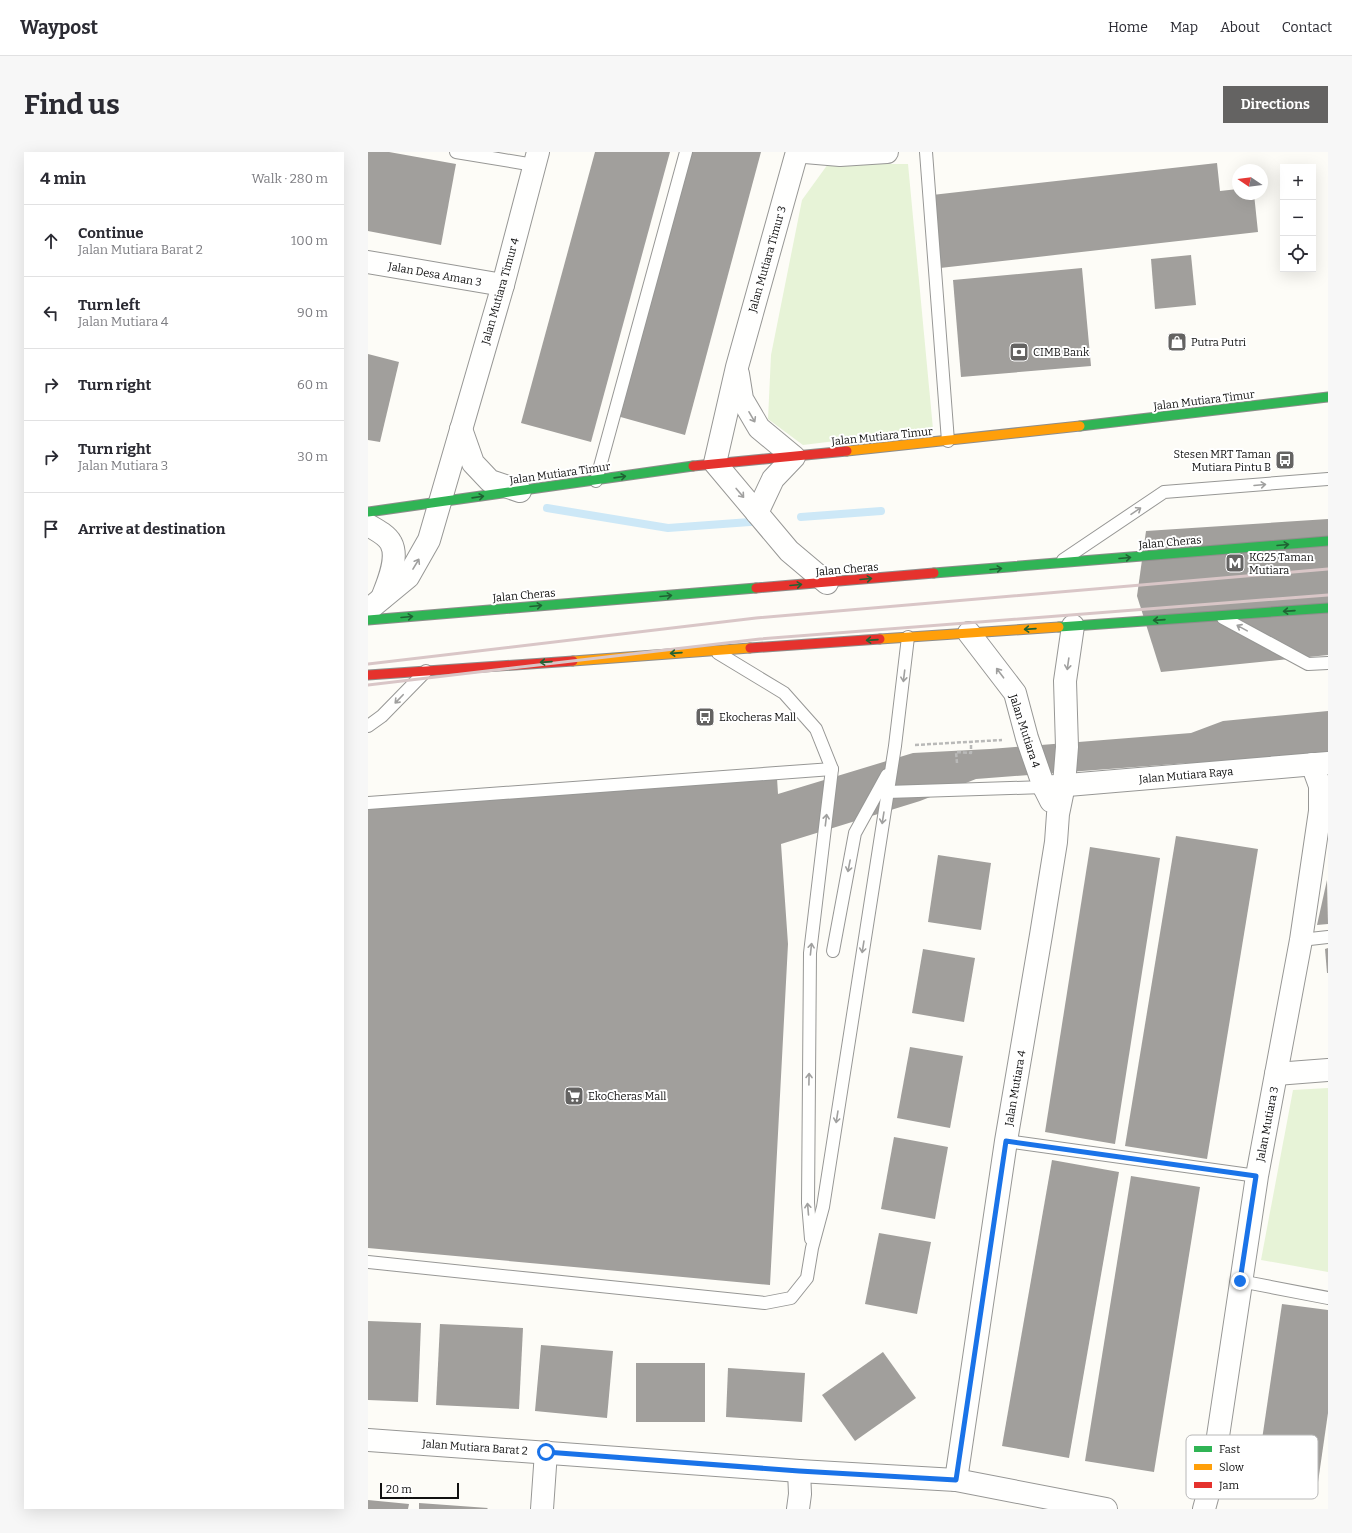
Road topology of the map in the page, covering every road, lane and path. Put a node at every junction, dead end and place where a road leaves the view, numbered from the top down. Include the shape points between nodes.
1 (456, 152) edge
2 (686, 152) edge
3 (797, 152) edge
4 (805, 152) edge
5 (887, 152) edge
6 (926, 152) edge
7 (536, 158) edge
8 (368, 262) edge
9 (503, 285) junction
10 (737, 367) junction
11 (1328, 397) edge
12 (461, 429) junction
13 (948, 441) junction
14 (794, 457) junction
15 (715, 463) junction
16 (1328, 479) edge
17 (596, 481) junction
18 (520, 491) junction
19 (439, 502) junction
20 (368, 512) edge
21 (757, 513) junction
22 (368, 525) edge
23 (1328, 541) edge
24 (1057, 564) junction
25 (827, 582) junction
26 (375, 604) edge
27 (1328, 608) edge
28 (1220, 616) junction
29 (368, 620) edge
30 (1073, 626) junction
31 (969, 633) junction
32 (908, 637) junction
33 (715, 650) junction
34 (1328, 663) edge
35 (426, 671) junction
36 (368, 675) edge
37 (368, 726) edge
38 (1027, 738) junction
39 (972, 742) junction
40 (895, 746) junction
41 (957, 763) dead end
42 (1320, 763) edge
43 (891, 767) junction
44 (832, 769) junction
45 (1054, 786) junction
46 (887, 792) junction
47 (368, 803) edge
48 (1324, 810) edge
49 (1328, 937) edge
50 (1301, 940) junction
51 (833, 951) dead end
52 (1328, 1070) edge
53 (1276, 1074) junction
54 (1006, 1141) junction
55 (1256, 1176) junction
56 (812, 1248) junction
57 (368, 1262) edge
58 (1240, 1281) junction
59 (1328, 1298) edge
60 (1218, 1435) edge
61 (368, 1440) edge
62 (546, 1452) junction
63 (799, 1471) junction
64 (956, 1480) junction
65 (1207, 1499) edge
66 (542, 1509) edge
67 (798, 1509) edge
68 (1106, 1509) edge
69 (1204, 1509) edge

1 - 7 lane
2 - 17 lane
3 - 10 street, Jalan Mutiara Timur 3
4 - 5 street via 840,155
6 - 13 lane
7 - 9 street, Jalan Mutiara Timur 4
8 - 9 street, Jalan Desa Aman 3
9 - 12 street, Jalan Mutiara Timur 4
10 -> 14 street, Jalan Mutiara Timur 3 via 742,399 759,428
10 - 15 street, Jalan Mutiara Timur 3
11 - 13 main road, Jalan Mutiara Timur
12 - 18 street via 473,463 490,481
12 - 19 street, Jalan Mutiara Timur 4
13 - 14 main road, Jalan Mutiara Timur
14 - 15 main road, Jalan Mutiara Timur
14 - 21 street via 773,479
17 -> 15 main road, Jalan Mutiara Timur
15 -> 21 street
24 -> 16 lane via 1164,492
17 - 18 main road, Jalan Mutiara Timur
19 -> 18 main road, Jalan Mutiara Timur
19 - 20 main road, Jalan Mutiara Timur
26 -> 19 street via 408,577 429,540
21 - 25 street via 789,551
22 - 26 street via 391,542 393,556 392,571
24 -> 23 main road, Jalan Cheras
25 -> 24 main road, Jalan Cheras
29 -> 25 main road, Jalan Cheras
27 -> 28 main road
28 -> 30 main road
34 -> 28 lane via 1308,664
30 -> 31 main road
30 -> 45 street, Jalan Mutiara 4 via 1066,681 1067,747
31 - 32 main road
38 -> 31 street, Jalan Mutiara 4 via 1015,693
32 -> 33 main road
32 -> 40 lane
33 -> 35 main road
33 - 44 lane via 784,692 816,729
35 - 36 main road
35 -> 37 lane via 382,716
38 - 39 path
38 - 45 street, Jalan Mutiara 4
39 - 40 path
39 - 41 path via 971,753 956,752
40 - 43 lane
42 - 45 street, Jalan Mutiara Raya
42 - 48 street, Jalan Mutiara 3
43 - 46 lane
43 -> 51 lane via 855,833
44 - 47 lane
56 -> 44 lane via 808,1203 810,953
45 - 46 lane
45 - 54 street, Jalan Mutiara 4 via 1058,814 1056,842
46 -> 56 lane via 823,1207
48 - 50 street, Jalan Mutiara 3
49 - 50 lane
50 - 53 street, Jalan Mutiara 3
52 - 53 street
53 - 55 street, Jalan Mutiara 3
54 - 55 lane
54 - 64 street, Jalan Mutiara 4
55 - 58 street, Jalan Mutiara 3
56 - 57 lane via 807,1278 791,1298 765,1303
58 - 59 lane
58 - 60 street, Jalan Mutiara 3
61 - 62 street, Jalan Mutiara Barat 2
62 - 63 street, Jalan Mutiara Barat 2
62 - 66 street
63 - 64 street, Jalan Mutiara Barat 2
63 - 67 street
64 - 68 street, Jalan Mutiara Barat 2
65 - 69 street, Jalan Mutiara 3

